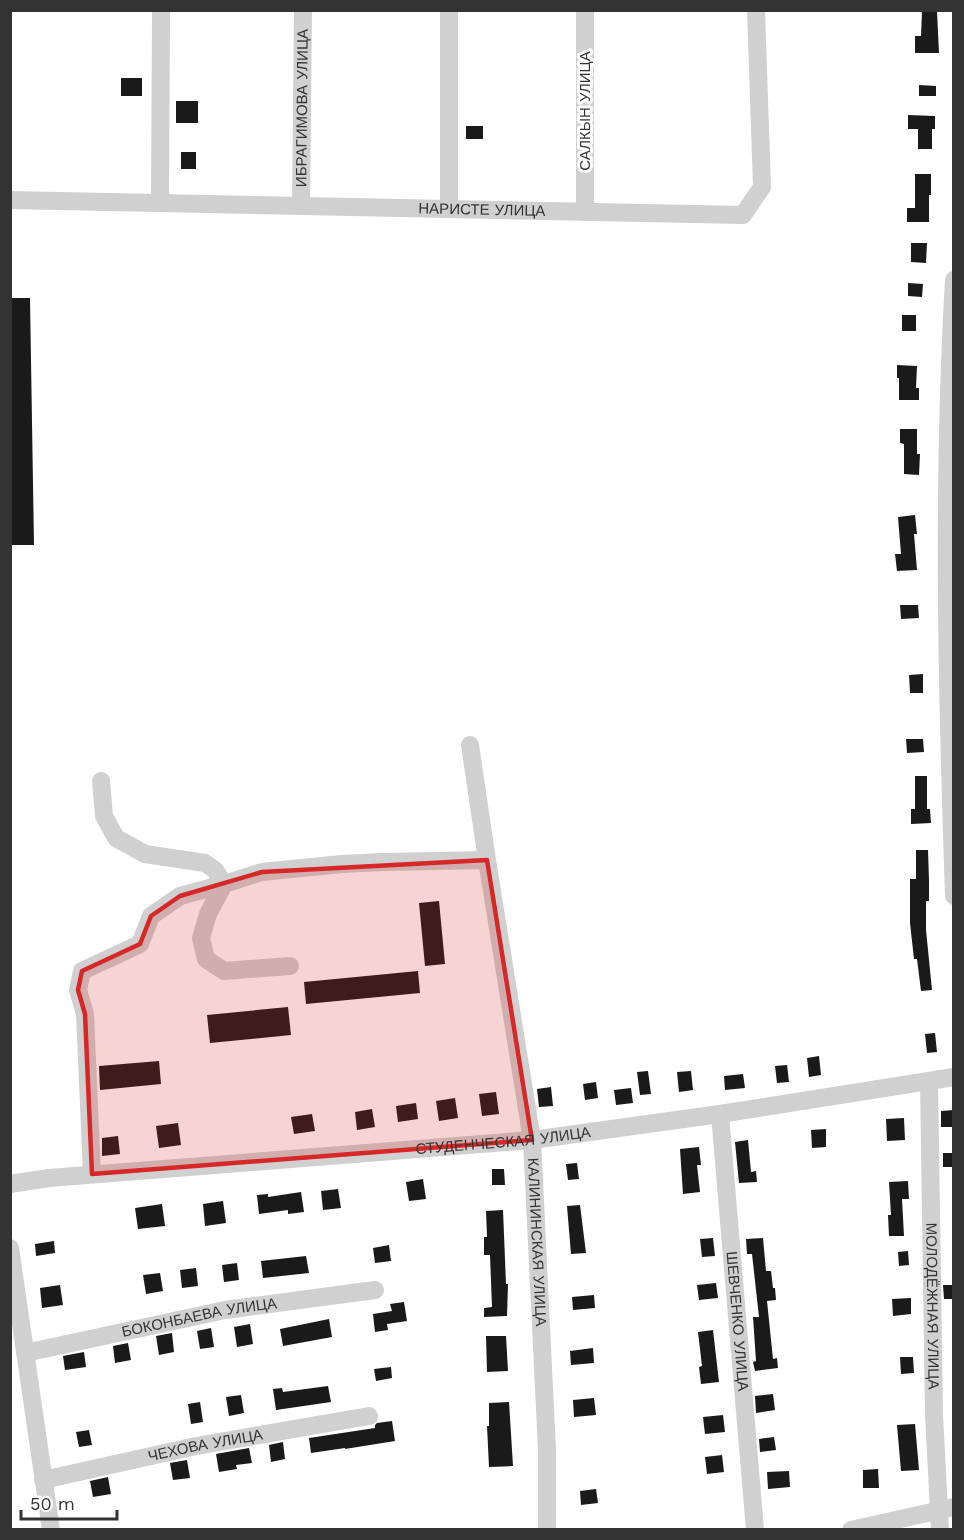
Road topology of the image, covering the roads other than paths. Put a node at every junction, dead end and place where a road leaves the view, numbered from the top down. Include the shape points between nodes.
1 (160, 10) edge
2 (303, 10) edge
3 (449, 10) edge
4 (585, 10) edge
5 (756, 10) edge
6 (10, 200) edge
7 (160, 203) junction
8 (301, 206) junction
9 (448, 209) junction
10 (585, 212) junction
11 (954, 280) edge
12 (470, 745) dead end
13 (100, 781) dead end
14 (487, 860) junction
15 (224, 884) junction
16 (954, 896) edge
17 (290, 966) dead end
18 (954, 1077) edge
19 (929, 1082) junction
20 (720, 1114) junction
21 (532, 1140) junction
22 (92, 1174) junction
23 (19, 1183) edge
24 (10, 1248) edge
25 (375, 1290) dead end
26 (25, 1353) junction
27 (369, 1416) dead end
28 (43, 1480) junction
29 (947, 1508) edge
30 (51, 1530) edge
31 (547, 1530) edge
32 (755, 1530) edge
33 (851, 1530) edge
34 (940, 1530) edge

1 - 7 street
2 - 8 street, ИБРАГИМОВА УЛИЦА
3 - 9 street
4 - 10 street, САЛКЫН УЛИЦА
5 - 10 street, НАРИСТЕ УЛИЦА via 762,186 743,215
6 - 7 street, НАРИСТЕ УЛИЦА
7 - 8 street, НАРИСТЕ УЛИЦА
8 - 9 street, НАРИСТЕ УЛИЦА
9 - 10 street, НАРИСТЕ УЛИЦА
11 - 16 street via 946,506
12 - 14 street, КАЛИНИНСКАЯ УЛИЦА
13 - 15 street via 104,816 116,838 146,854 205,863
14 - 15 street via 342,864 262,872
14 - 21 street, КАЛИНИНСКАЯ УЛИЦА
15 - 17 street via 201,938 206,959 224,971
15 - 22 street via 180,896 151,916 140,944 82,971 78,990 86,1014
18 - 19 street, СТУДЕНЧЕСКАЯ УЛИЦА
19 - 20 street, СТУДЕНЧЕСКАЯ УЛИЦА
19 - 29 street, МОЛОДЁЖНАЯ УЛИЦА via 934,1415
20 - 21 street, СТУДЕНЧЕСКАЯ УЛИЦА
20 - 32 street, ШЕВЧЕНКО УЛИЦА
21 - 22 street, СТУДЕНЧЕСКАЯ УЛИЦА
21 - 31 street, КАЛИНИНСКАЯ УЛИЦА
22 - 23 street, СТУДЕНЧЕСКАЯ УЛИЦА
24 - 26 street
25 - 26 street, БОКОНБАЕВА УЛИЦА via 225,1310
26 - 28 street
27 - 28 street, ЧЕХОВА УЛИЦА via 196,1446
28 - 30 street
29 - 33 street
29 - 34 street, МОЛОДЁЖНАЯ УЛИЦА

